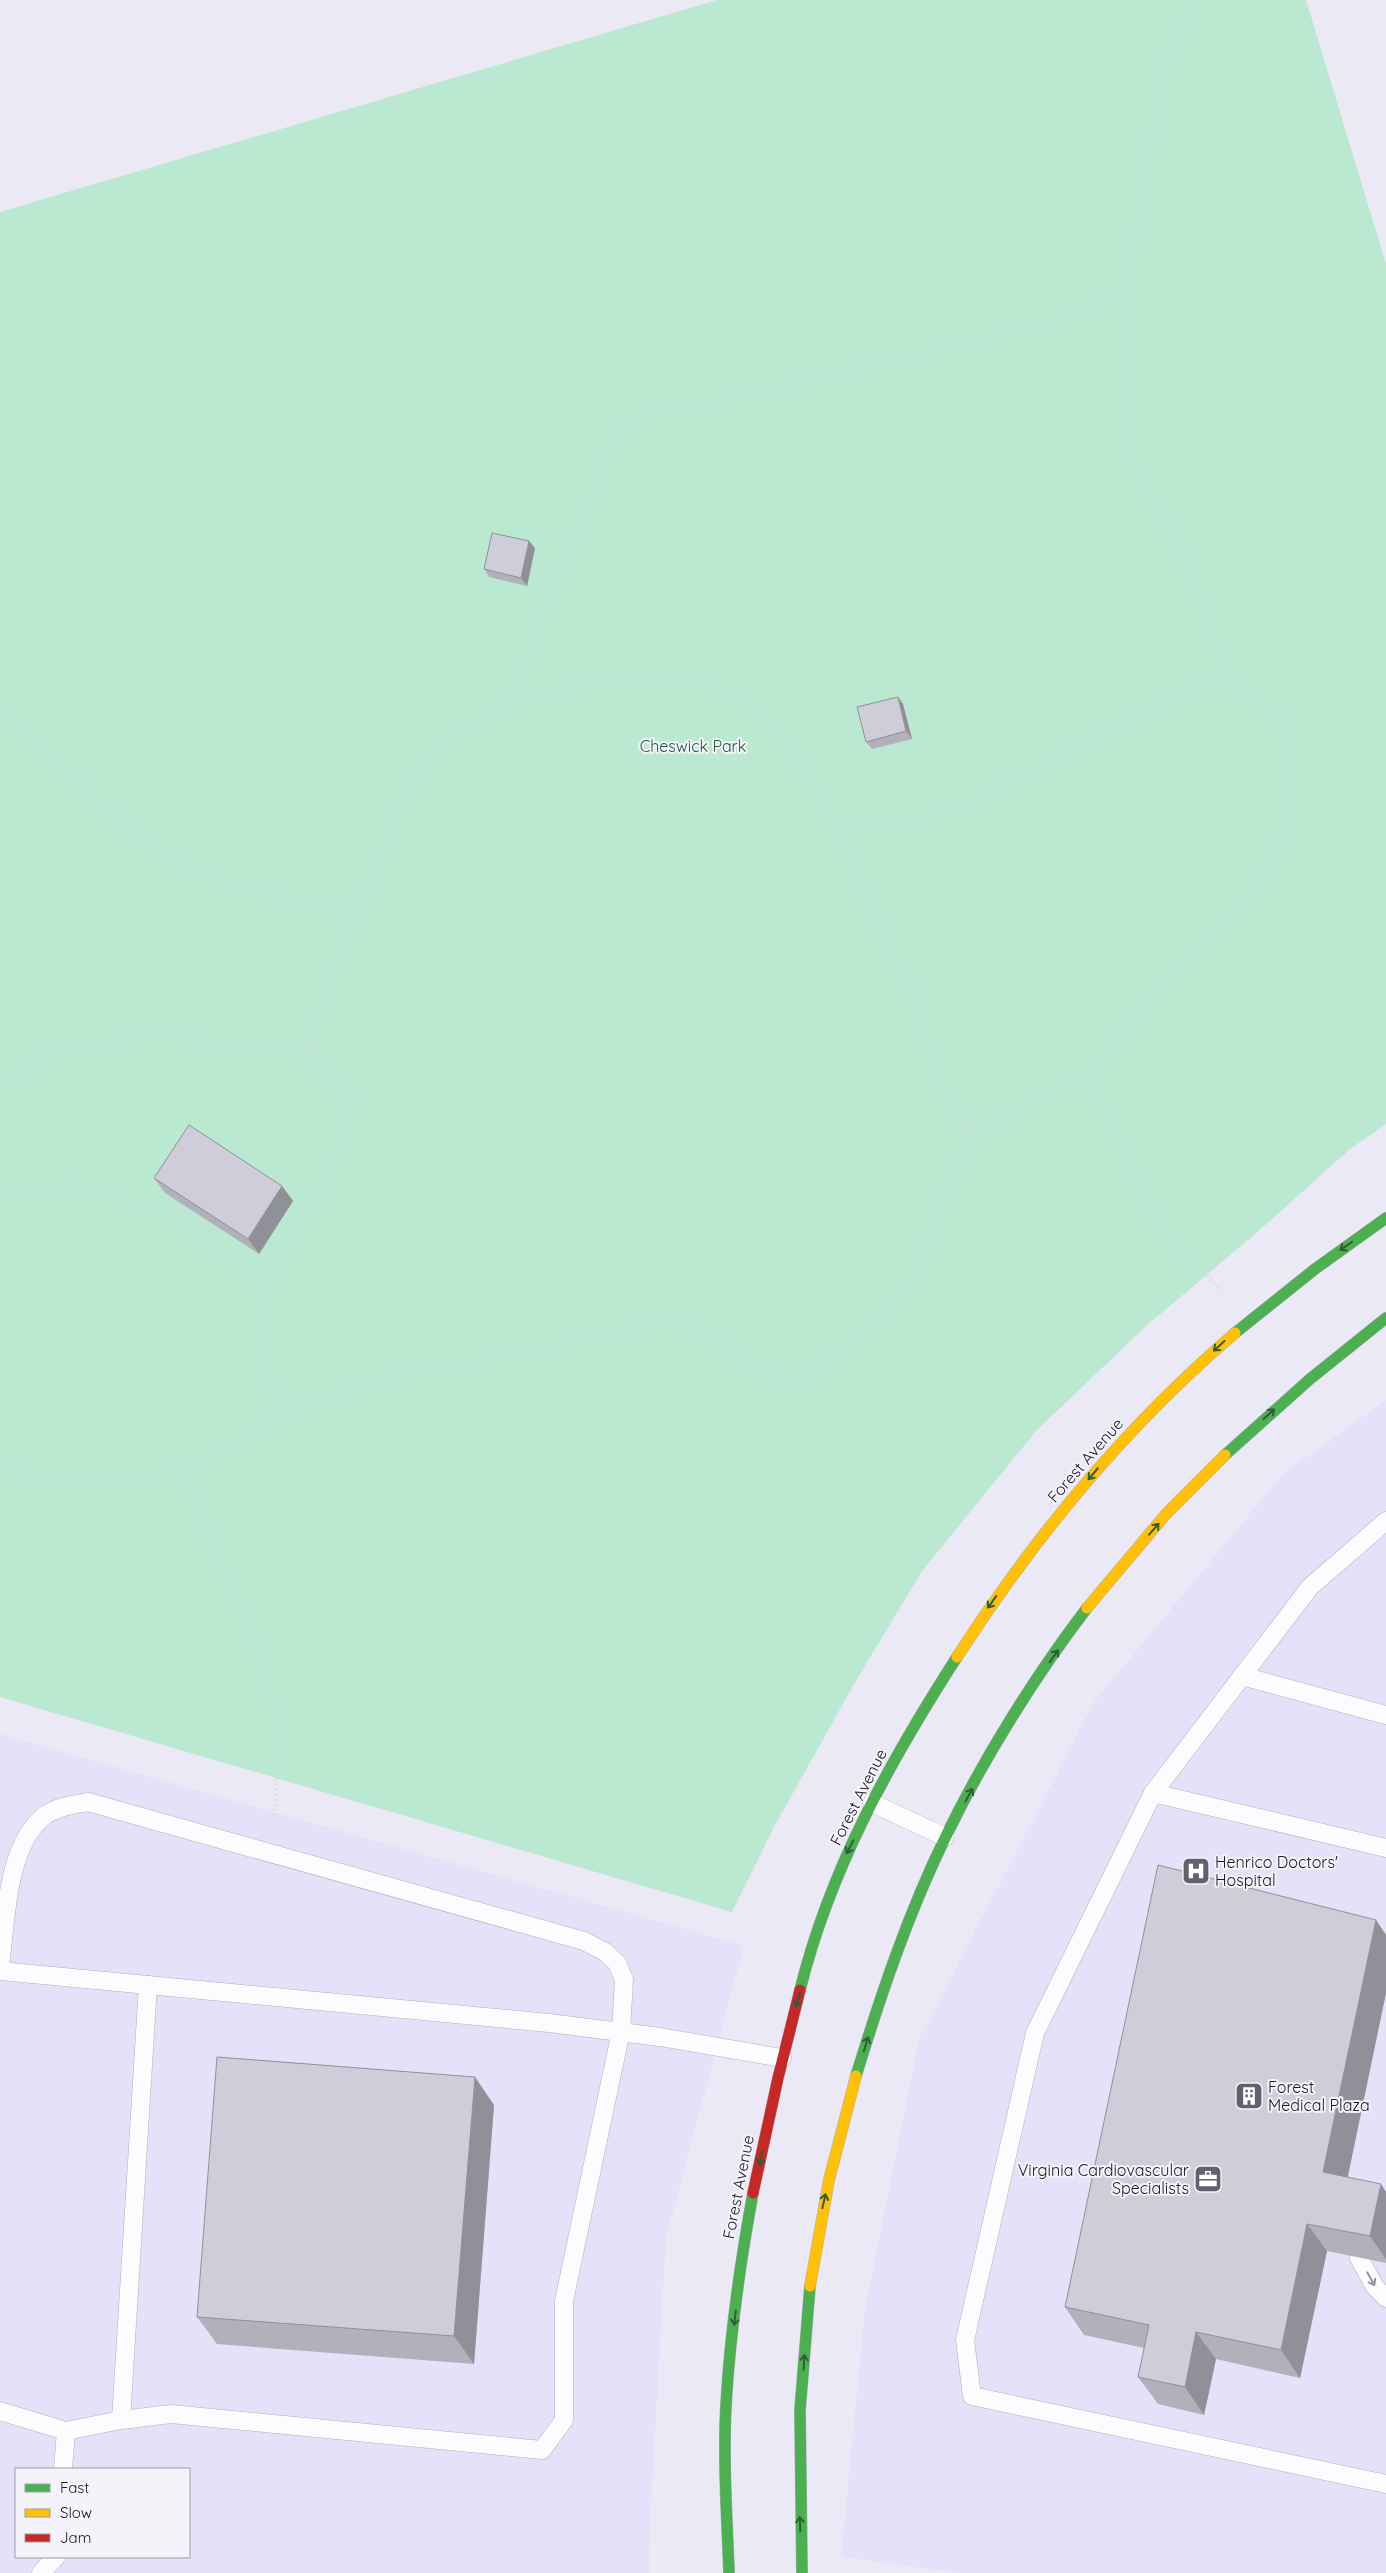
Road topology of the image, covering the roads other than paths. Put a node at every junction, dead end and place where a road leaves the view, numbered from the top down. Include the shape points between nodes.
1 (1386, 1218) edge
2 (1386, 1318) edge
3 (1386, 1521) edge
4 (1242, 1676) junction
5 (1382, 1708) edge
6 (1153, 1792) junction
7 (872, 1803) junction
8 (945, 1837) junction
9 (1386, 1848) edge
10 (0, 1967) edge
11 (0, 1971) edge
12 (148, 1985) junction
13 (621, 2031) junction
14 (782, 2058) junction
15 (1359, 2258) edge
16 (1386, 2298) edge
17 (0, 2411) edge
18 (121, 2420) junction
19 (66, 2431) junction
20 (63, 2468) edge
21 (1386, 2484) edge
22 (55, 2558) edge
23 (41, 2573) edge
24 (729, 2573) edge
25 (802, 2573) edge

1 -> 7 main road, Forest Avenue via 1250,1318 1118,1444 1023,1558 905,1740
8 -> 2 main road via 1008,1725 1102,1588 1233,1447 1330,1361
3 - 4 lane via 1310,1587
4 - 5 lane
4 - 6 lane
6 - 9 lane
6 - 21 lane via 1035,2033 965,2340 972,2396
7 - 8 lane
7 -> 14 main road, Forest Avenue via 846,1854 818,1923
25 -> 8 main road via 799,2455 807,2312 821,2215 844,2112 886,1981
10 - 13 lane via 15,1861 27,1835 45,1815 88,1802 584,1941 617,1962 624,1980
11 - 12 lane
12 - 13 lane
12 - 18 lane
13 - 14 lane
13 - 18 lane via 564,2301 564,2420 542,2450 172,2414
14 -> 24 main road, Forest Avenue via 743,2250 731,2356 725,2461
15 -> 16 lane via 1375,2287
17 - 19 lane
18 - 19 lane
19 - 20 lane
22 - 23 lane

